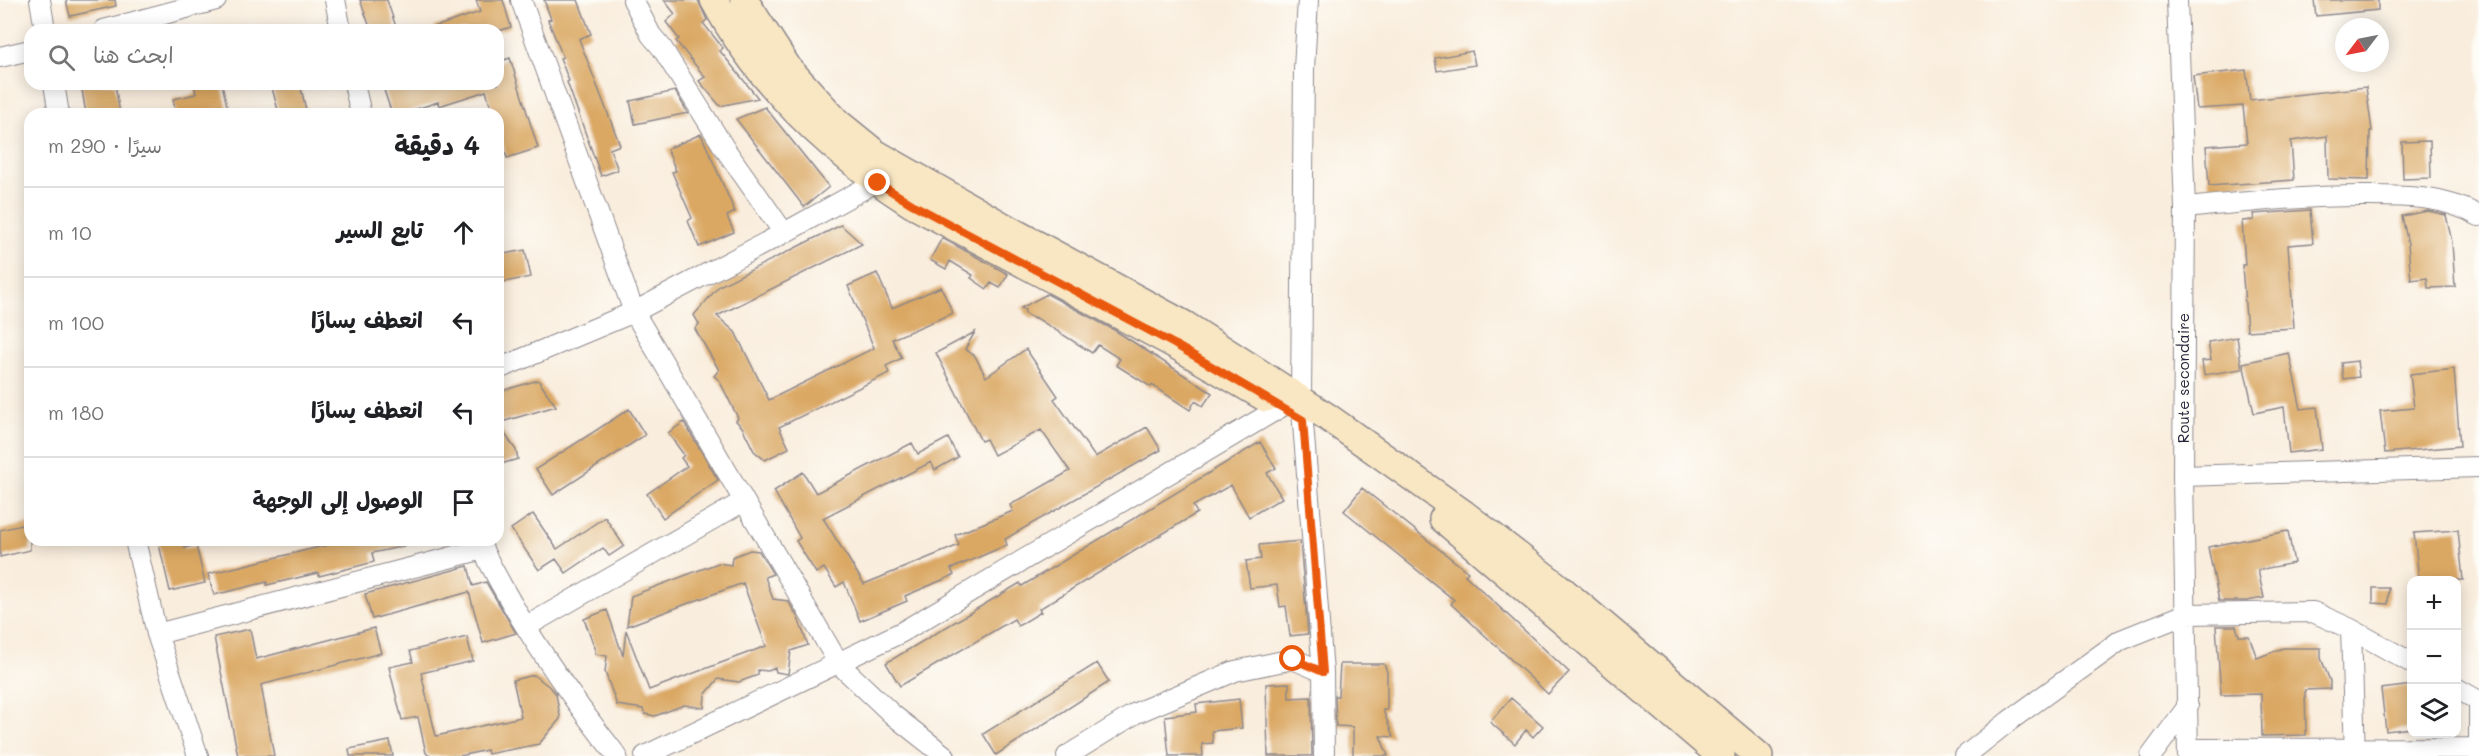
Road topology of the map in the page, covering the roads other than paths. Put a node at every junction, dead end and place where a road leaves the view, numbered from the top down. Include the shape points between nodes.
1 (40, 0) edge
2 (216, 0) edge
3 (335, 0) edge
4 (521, 0) edge
5 (633, 0) edge
6 (714, 0) edge
7 (744, 0) edge
8 (1308, 0) edge
9 (2177, 0) edge
10 (44, 24) edge
11 (126, 24) edge
12 (340, 24) edge
13 (24, 51) edge
14 (0, 57) edge
15 (55, 90) edge
16 (355, 90) edge
17 (58, 108) edge
18 (360, 108) edge
19 (899, 167) junction
20 (878, 183) junction
21 (2185, 208) junction
22 (2479, 216) edge
23 (784, 233) junction
24 (634, 312) junction
25 (504, 366) edge
26 (1295, 409) junction
27 (2479, 467) edge
28 (2183, 476) junction
29 (744, 501) junction
30 (136, 546) edge
31 (473, 546) edge
32 (481, 546) edge
33 (2186, 614) junction
34 (527, 626) junction
35 (2351, 629) junction
36 (157, 633) junction
37 (2407, 660) edge
38 (839, 664) junction
39 (1323, 672) junction
40 (2461, 690) edge
41 (2479, 701) edge
42 (2188, 706) junction
43 (2479, 748) edge
44 (2188, 752) edge
45 (2355, 753) edge
46 (198, 756) edge
47 (617, 756) edge
48 (645, 756) edge
49 (945, 756) edge
50 (1067, 756) edge
51 (1324, 756) edge
52 (1721, 756) edge
53 (1758, 756) edge
54 (1965, 756) edge
55 (2151, 756) edge
56 (2479, 756) edge

1 - 10 street
2 - 11 street
3 - 12 street
4 - 24 street
5 - 23 street via 651,35
6 - 20 street via 734,38 775,90 831,145
7 - 19 street via 788,68 838,123
8 - 26 street
9 - 21 street, Route secondaire
13 - 14 street
15 - 17 street
16 - 18 street
19 - 20 street
19 - 26 street via 1185,325
20 - 23 street
20 - 26 street
21 - 22 street via 2313,196 2420,196 2448,202
21 - 28 street, Route secondaire
23 - 24 street
24 - 25 street
24 - 29 street
26 - 38 street
26 - 39 street
26 - 52 street via 1443,519
26 - 53 street via 1464,514 1556,585
27 - 28 street
28 - 33 street, Route secondaire
29 - 34 street
29 - 38 street
30 - 36 street
31 - 36 street
32 - 34 street
33 - 35 street via 2313,612
33 - 42 street, Route secondaire
33 - 54 street via 2121,640
34 - 47 street
35 - 37 street
35 - 45 street
36 - 46 street
38 - 48 street
38 - 49 street via 893,715
39 - 50 street via 1293,659 1235,671 1136,713
39 - 51 street
40 - 41 street
41 - 43 street
42 - 44 street, Route secondaire
42 - 55 street
43 - 45 street
43 - 56 street
44 - 45 street

